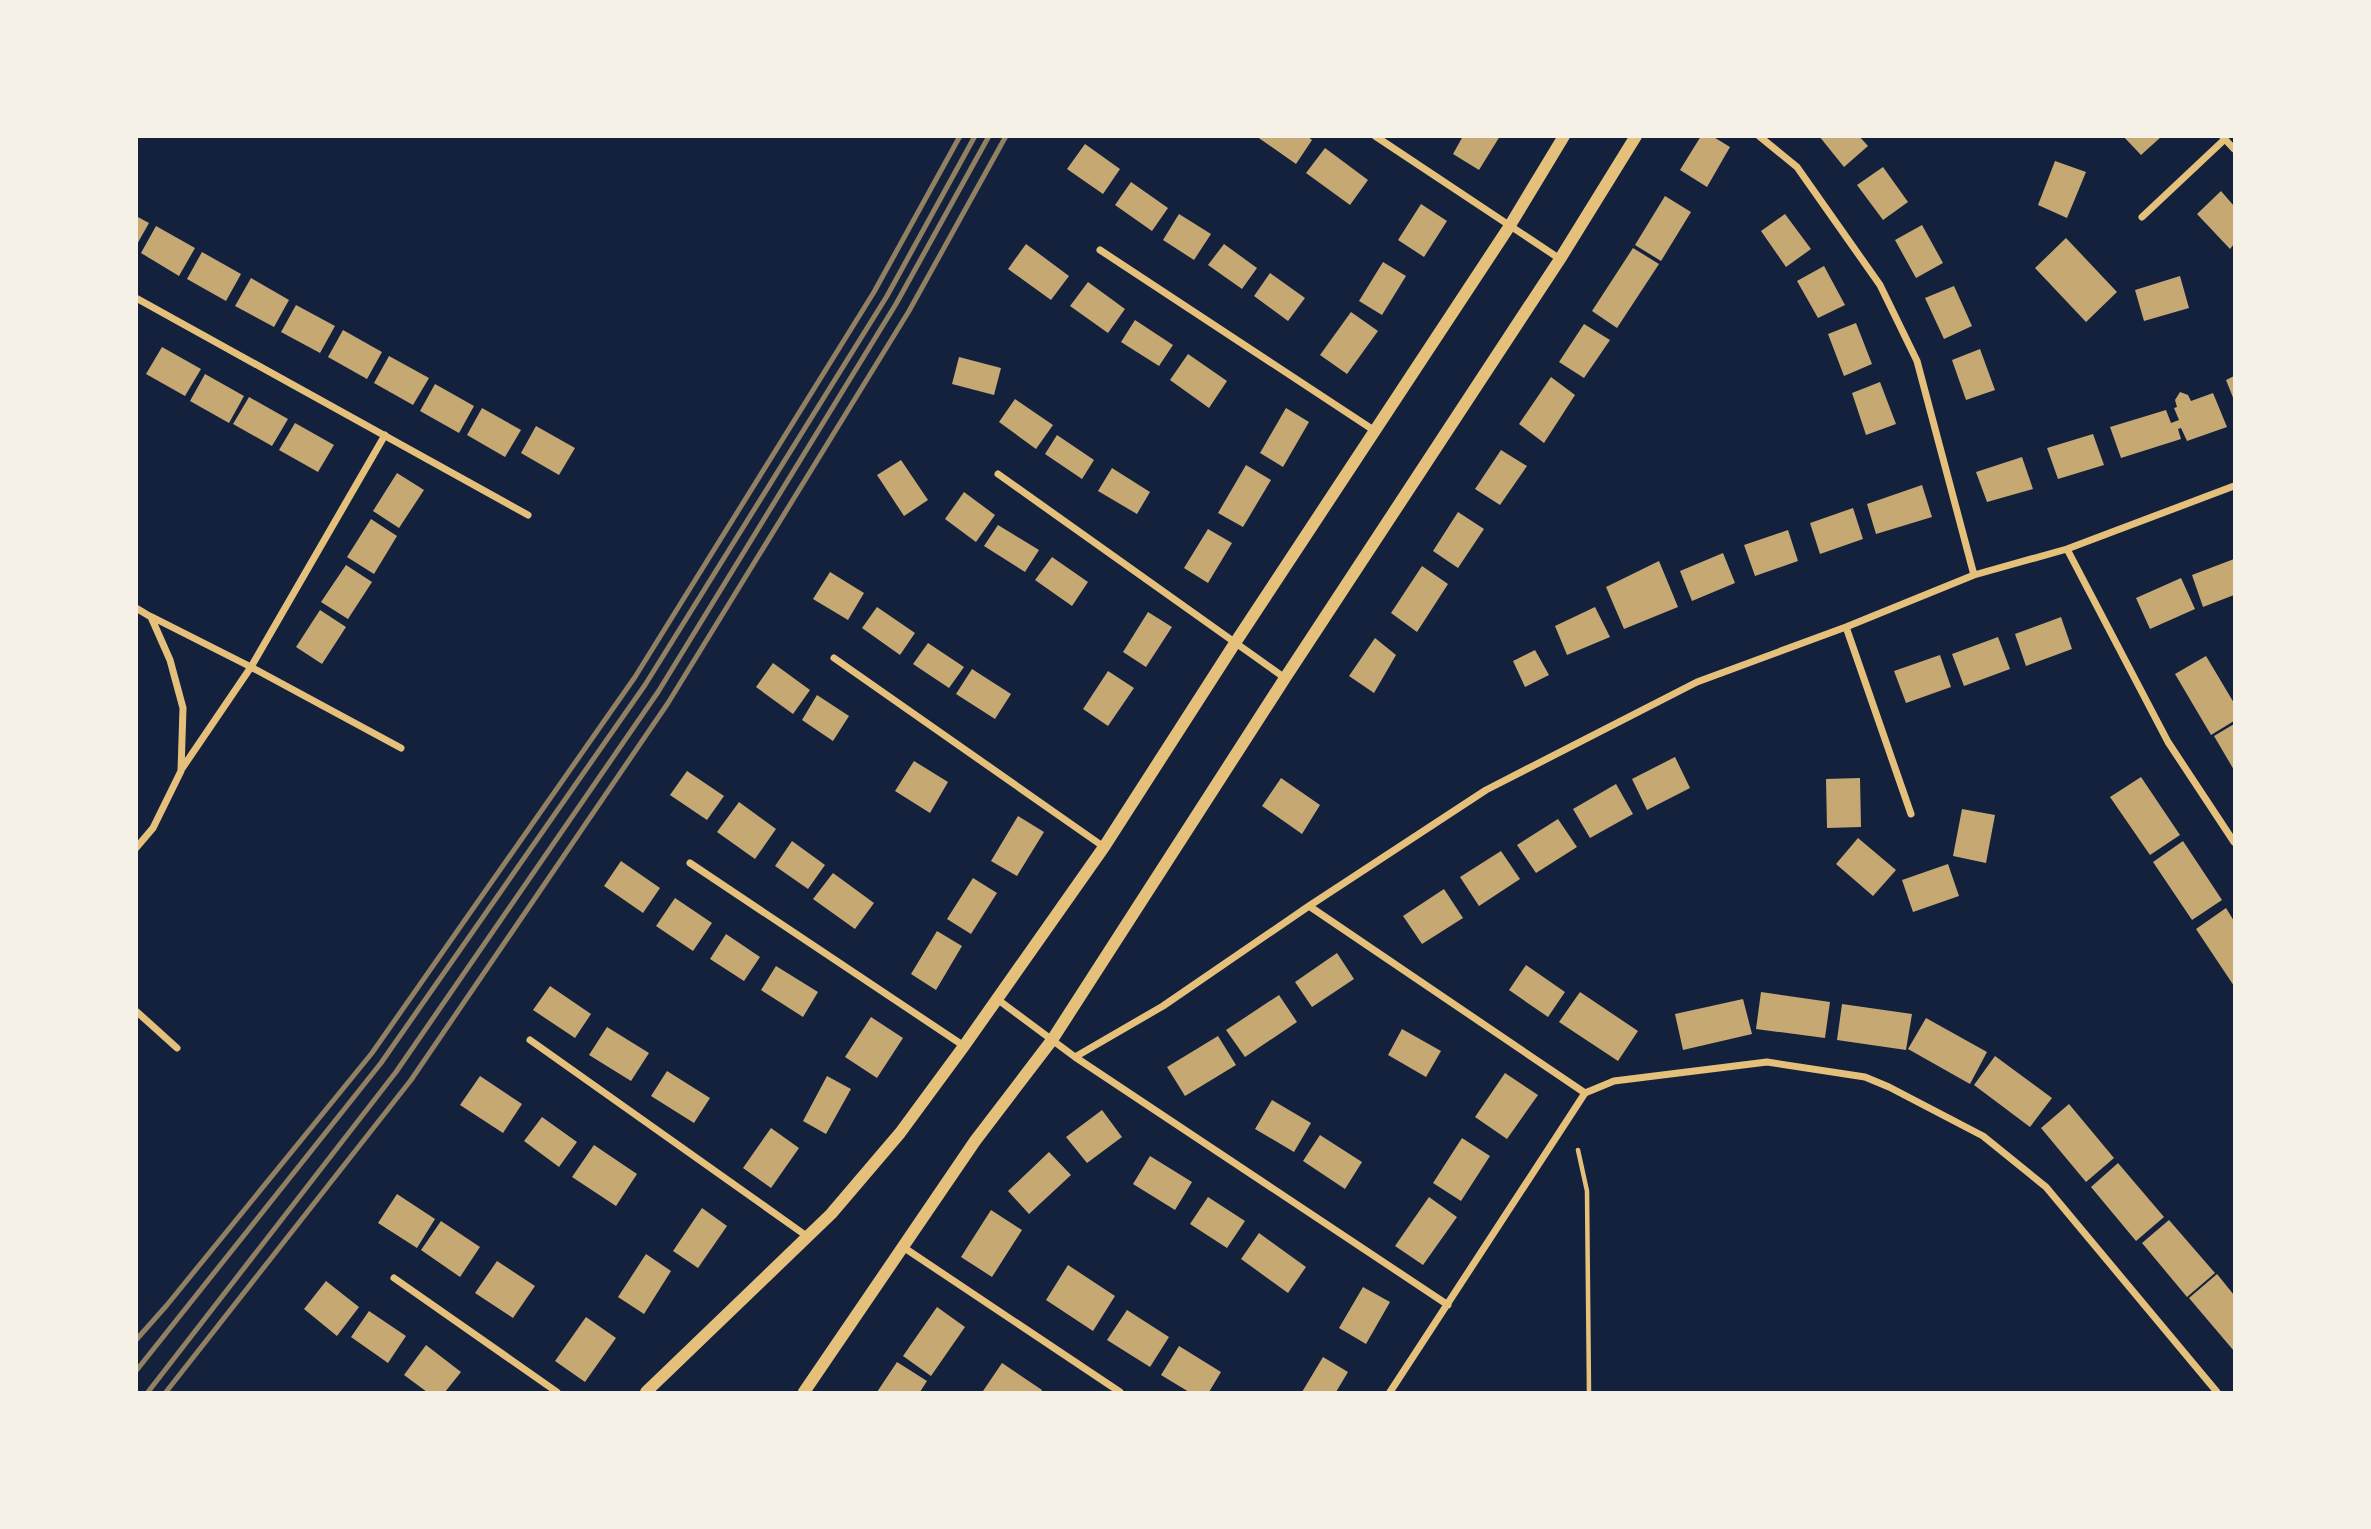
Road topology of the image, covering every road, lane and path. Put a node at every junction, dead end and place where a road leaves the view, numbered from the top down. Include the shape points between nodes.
1 (1375, 136) edge
2 (1564, 136) edge
3 (1636, 136) edge
4 (1759, 136) edge
5 (2224, 138) edge
6 (2235, 149) edge
7 (2142, 216) dead end
8 (1509, 227) junction
9 (1100, 250) dead end
10 (1560, 259) junction
11 (136, 298) edge
12 (1375, 431) junction
13 (384, 435) junction
14 (998, 474) dead end
15 (2235, 486) edge
16 (527, 514) dead end
17 (2067, 550) junction
18 (1974, 575) junction
19 (136, 608) edge
20 (151, 617) junction
21 (1846, 626) junction
22 (1235, 643) junction
23 (834, 658) dead end
24 (251, 667) junction
25 (1285, 678) junction
26 (401, 748) dead end
27 (181, 771) junction
28 (1911, 814) dead end
29 (2235, 842) edge
30 (1104, 847) junction
31 (136, 848) edge
32 (690, 863) dead end
33 (1309, 906) junction
34 (997, 999) junction
35 (136, 1011) edge
36 (530, 1040) dead end
37 (1052, 1040) junction
38 (964, 1046) junction
39 (177, 1048) dead end
40 (1075, 1057) junction
41 (1585, 1093) junction
42 (1578, 1150) dead end
43 (808, 1237) junction
44 (903, 1247) junction
45 (394, 1278) dead end
46 (1448, 1305) junction
47 (557, 1392) edge
48 (646, 1392) edge
49 (804, 1392) edge
50 (1120, 1392) edge
51 (1390, 1392) edge
52 (1589, 1392) edge
53 (2217, 1392) edge

1 - 8 street
2 - 8 street
3 - 10 street
4 - 18 street via 1797,167 1885,296 1917,361
5 - 6 street
5 - 7 street
8 - 10 street
8 - 12 street
9 - 12 street
10 - 25 street
11 - 13 street
12 - 22 street
13 - 16 street
13 - 24 street
14 - 22 street
15 - 17 street
17 - 18 street
17 - 29 street via 2168,742
18 - 21 street
19 - 20 street
20 - 24 street
20 - 27 street via 170,660 183,708
21 - 28 street
21 - 33 street via 1697,682 1486,790
22 - 25 street
22 - 30 street
23 - 30 street
24 - 26 street
24 - 27 street
25 - 37 street
27 - 31 street via 153,828
30 - 34 street
32 - 38 street
33 - 40 street via 1163,1006
33 - 41 street
34 - 37 street
34 - 38 street
35 - 39 street
36 - 43 street
37 - 40 street
37 - 44 street
38 - 43 street via 900,1133
40 - 46 street
41 - 46 street
41 - 53 street via 1614,1081 1767,1062 1865,1077 1889,1087 1983,1136 2046,1186
42 - 52 path via 1587,1191
43 - 48 street
44 - 49 street
44 - 50 street
45 - 47 street
46 - 51 street

